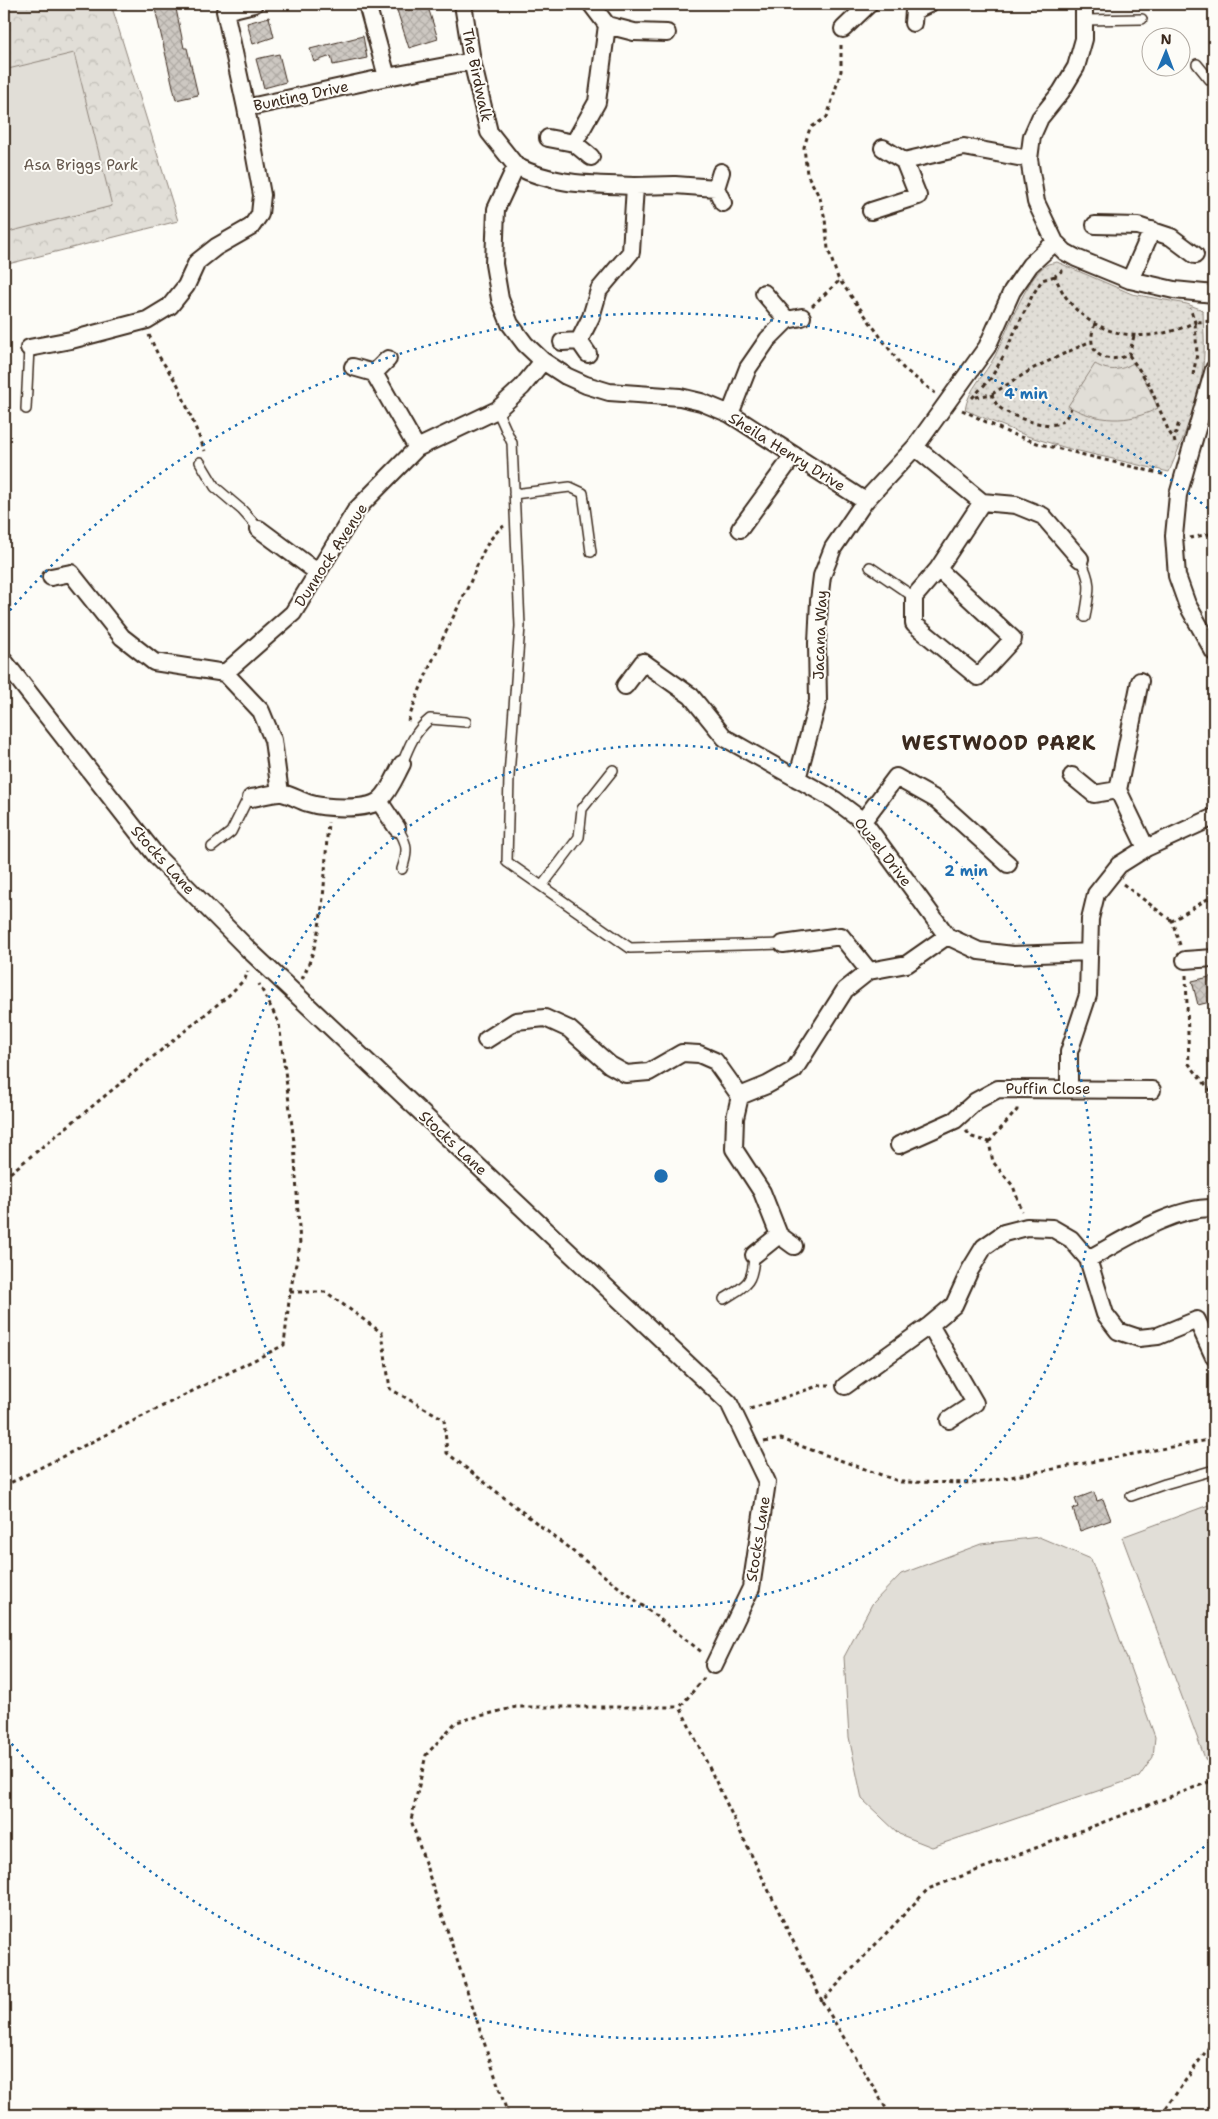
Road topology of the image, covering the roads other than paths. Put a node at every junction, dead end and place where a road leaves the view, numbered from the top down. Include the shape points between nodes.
1 (254, 4) edge
2 (367, 4) edge
3 (463, 4) edge
4 (591, 4) edge
5 (869, 4) edge
6 (929, 4) edge
7 (912, 12) edge
8 (1084, 12) edge
9 (1142, 19) dead end
10 (607, 25) junction
11 (843, 29) road end
12 (667, 33) dead end
13 (472, 61) junction
14 (1197, 64) dead end
15 (387, 77) junction
16 (1214, 80) edge
17 (246, 108) junction
18 (548, 138) dead end
19 (574, 143) junction
20 (883, 148) dead end
21 (591, 156) dead end
22 (1029, 159) junction
23 (904, 161) junction
24 (516, 166) junction
25 (721, 172) dead end
26 (634, 186) junction
27 (716, 188) junction
28 (724, 203) dead end
29 (871, 211) dead end
30 (1096, 225) dead end
31 (1152, 230) junction
32 (1055, 242) junction
33 (1195, 255) dead end
34 (1130, 280) junction
35 (764, 293) dead end
36 (1214, 294) edge
37 (562, 342) dead end
38 (29, 348) joint
39 (388, 359) dead end
40 (543, 361) junction
41 (353, 367) dead end
42 (1214, 369) edge
43 (374, 373) junction
44 (26, 409) dead end
45 (497, 410) junction
46 (730, 414) junction
47 (915, 447) junction
48 (418, 448) junction
49 (794, 454) junction
50 (200, 462) dead end
51 (514, 494) junction
52 (865, 501) junction
53 (982, 502) junction
54 (259, 529) joint
55 (740, 529) dead end
56 (591, 552) dead end
57 (1080, 560) joint
58 (870, 567) dead end
59 (938, 569) junction
60 (317, 572) junction
61 (51, 577) dead end
62 (914, 597) junction
63 (1084, 617) dead end
64 (1214, 652) edge
65 (4, 661) edge
66 (225, 673) junction
67 (1140, 681) dead end
68 (624, 686) dead end
69 (466, 722) dead end
70 (402, 764) joint
71 (613, 770) dead end
72 (1072, 776) dead end
73 (797, 779) junction
74 (1118, 790) junction
75 (280, 793) junction
76 (252, 798) joint
77 (379, 802) junction
78 (1214, 817) edge
79 (863, 821) junction
80 (397, 828) joint
81 (212, 846) dead end
82 (1146, 848) junction
83 (1008, 864) dead end
84 (402, 869) dead end
85 (542, 886) junction
86 (947, 936) junction
87 (783, 944) joint
88 (1089, 952) junction
89 (1214, 958) edge
90 (1185, 960) road end
91 (868, 971) junction
92 (486, 1040) dead end
93 (1069, 1089) junction
94 (1152, 1090) dead end
95 (740, 1096) junction
96 (899, 1145) dead end
97 (1214, 1208) edge
98 (779, 1235) junction
99 (794, 1246) dead end
100 (754, 1255) joint
101 (1088, 1259) junction
102 (724, 1299) dead end
103 (930, 1325) junction
104 (1214, 1357) edge
105 (845, 1386) road end
106 (949, 1420) dead end
107 (1214, 1470) edge
108 (1131, 1496) dead end
109 (714, 1665) road end

1 - 17 street via 225,12
2 - 15 street
3 - 13 street, The Birdwalk
4 - 10 street
5 - 11 street
6 - 7 street
8 - 9 lane
8 - 22 street via 1084,39 1076,68 1040,118 1032,136
10 - 12 street via 634,32
10 - 19 street via 597,102
13 - 15 street, Bunting Drive
13 - 24 street, The Birdwalk via 489,132
14 - 16 lane via 1210,80
15 - 17 street, Bunting Drive
17 - 38 street, Bunting Drive via 262,195 260,214 251,226 197,262 186,286 170,306 148,320
18 - 19 street
19 - 21 street
20 - 23 street
22 - 23 street via 964,147
22 - 32 street via 1036,202
23 - 29 street via 918,196
24 - 26 street via 536,176 570,183
24 - 40 street, Sheila Henry Drive via 496,209 494,264 500,299 510,324 524,344
25 - 27 street
26 - 27 street
26 - 37 street via 631,252 600,290 583,347
27 - 28 street
30 - 31 street via 1138,226
31 - 33 street via 1171,238
31 - 34 street
32 - 34 street via 1076,258
32 - 47 street, Jacana Way via 1030,265 1012,291 987,347
34 - 36 street
35 - 46 street via 794,319 768,339 748,368
38 - 44 lane
39 - 43 street
40 - 45 street, Dunnock Avenue
40 - 46 street, Sheila Henry Drive via 586,386 609,392 680,397
41 - 43 street
42 - 64 street via 1178,494 1174,540 1177,576 1187,604
43 - 48 street
45 - 48 street, Dunnock Avenue
45 - 51 lane via 512,443
46 - 49 street, Sheila Henry Drive
47 - 52 street, Jacana Way
47 - 53 street
48 - 60 street, Dunnock Avenue via 356,510
49 - 52 street, Sheila Henry Drive
49 - 55 street
50 - 54 lane via 215,487
51 - 56 lane via 570,487 583,494
51 - 85 lane via 520,626 509,776 508,862
52 - 73 street, Jacana Way via 833,548 822,576 817,643 818,701
53 - 57 street via 1016,505 1044,516
53 - 59 street
54 - 60 street
57 - 63 lane via 1090,586
58 - 62 lane
59 - 62 street
59 - 62 street via 1013,639 978,676 914,624
60 - 66 street, Dunnock Avenue via 293,613
61 - 66 street via 74,566 122,637 154,662
65 - 109 street, Stocks Lane via 158,858 298,997 729,1403 768,1482 750,1588
66 - 75 street via 261,711 273,740
67 - 74 street
68 - 73 street, Ouzel Drive via 643,662 691,696 725,738
69 - 70 lane via 430,720 419,728
70 - 77 street
71 - 85 lane via 582,809 578,837
72 - 74 street via 1094,794
73 - 79 street, Ouzel Drive via 835,800
74 - 82 street
75 - 76 street
75 - 77 street via 309,804 329,807
76 - 81 lane via 246,802 231,832
77 - 80 street
78 - 82 street
79 - 83 street via 896,776 937,800
79 - 86 street, Ouzel Drive
80 - 84 lane via 408,849
82 - 88 street via 1119,865 1096,894 1090,919
85 - 87 lane via 630,948
86 - 88 street, Ouzel Drive via 979,952 1013,955
86 - 91 street via 907,964
87 - 91 street via 841,936
88 - 93 street via 1088,995 1069,1052
89 - 90 street
91 - 95 street via 845,990 794,1070
92 - 95 street via 516,1021 546,1018 569,1029 610,1065 626,1074 649,1072 682,1053 699,1054 716,1061
93 - 94 street, Puffin Close
93 - 96 street, Puffin Close via 998,1089 976,1101 955,1120
95 - 98 street via 734,1118 734,1149 762,1192
97 - 101 street via 1203,1208 1161,1221
98 - 99 street
98 - 100 street
100 - 102 lane via 751,1279
101 - 103 street via 1071,1239 1052,1228 1028,1227 1004,1233 984,1247 954,1305
101 - 104 street via 1105,1314 1118,1331 1139,1338 1158,1336 1197,1320
103 - 105 street
103 - 106 street via 975,1403
107 - 108 lane

